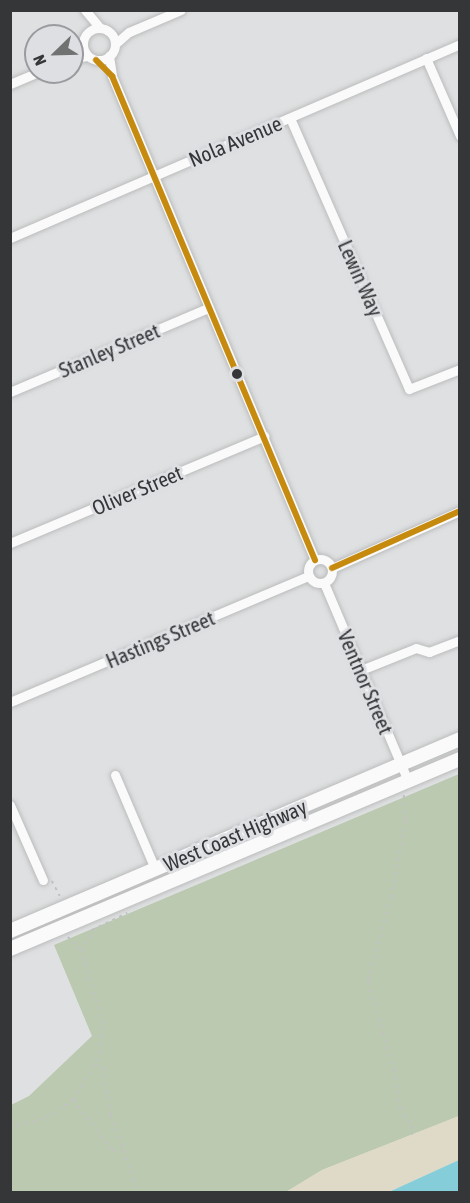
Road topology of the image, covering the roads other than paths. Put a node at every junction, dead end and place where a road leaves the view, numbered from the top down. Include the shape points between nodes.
1 (84, 10) edge
2 (181, 10) edge
3 (100, 28) junction
4 (87, 32) junction
5 (129, 32) junction
6 (111, 33) junction
7 (84, 39) edge
8 (115, 44) junction
9 (459, 44) edge
10 (84, 47) edge
11 (109, 56) junction
12 (84, 58) edge
13 (92, 58) junction
14 (426, 58) junction
15 (112, 76) junction
16 (24, 78) edge
17 (10, 84) edge
18 (290, 118) junction
19 (459, 136) edge
20 (154, 175) junction
21 (10, 238) edge
22 (208, 308) junction
23 (459, 369) edge
24 (10, 392) edge
25 (264, 436) junction
26 (459, 511) edge
27 (10, 543) edge
28 (315, 560) junction
29 (332, 567) junction
30 (309, 576) junction
31 (324, 583) junction
32 (459, 640) edge
33 (361, 670) junction
34 (10, 702) edge
35 (459, 739) edge
36 (459, 759) edge
37 (400, 764) junction
38 (115, 775) dead end
39 (406, 788) junction
40 (10, 805) edge
41 (13, 817) edge
42 (155, 869) junction
43 (43, 880) dead end
44 (106, 891) junction
45 (112, 907) junction
46 (10, 931) edge
47 (10, 949) edge

1 - 3 street
1 - 4 street
2 - 5 street
3 - 4 street
3 - 6 street
4 - 7 street
5 - 6 street
5 - 8 street
6 - 8 street
8 - 11 street
9 - 14 street, Nola Avenue
10 - 13 street
11 - 13 street
11 - 15 street
12 - 13 street
13 - 15 street
14 - 18 street, Nola Avenue
14 - 19 street
15 - 20 street
16 - 17 street
18 - 20 street, Nola Avenue
18 - 23 street, Lewin Way via 409,389
20 - 21 street, Nola Avenue
20 - 22 street
22 - 24 street, Stanley Street
22 - 25 street
25 - 27 street, Oliver Street
25 - 28 street
26 - 29 street
28 - 29 street via 326,561
28 - 30 street via 308,568
29 - 31 street via 331,577
30 - 31 street
30 - 34 street, Hastings Street
31 - 33 street, Ventnor Street
32 - 33 street via 429,652 417,648
33 - 37 street, Ventnor Street
35 - 37 highway, West Coast Highway
36 - 39 highway, West Coast Highway
37 - 39 street, Ventnor Street
37 - 42 highway, West Coast Highway
38 - 42 street
39 - 45 highway, West Coast Highway
40 - 41 street
41 - 43 street
42 - 44 highway, West Coast Highway
44 - 45 highway
44 - 46 highway, West Coast Highway
45 - 47 highway, West Coast Highway

